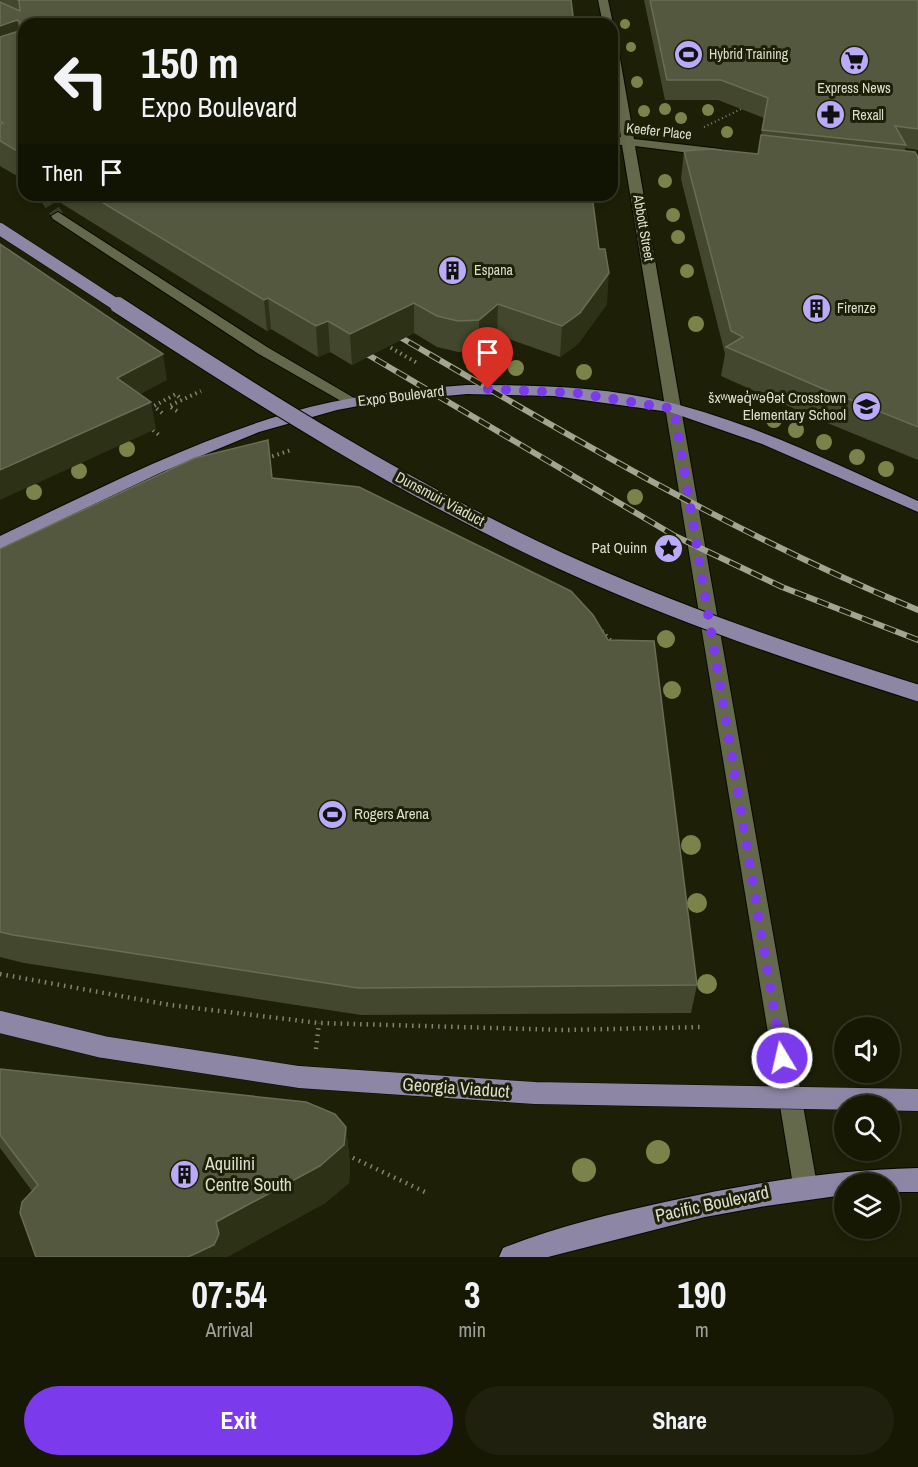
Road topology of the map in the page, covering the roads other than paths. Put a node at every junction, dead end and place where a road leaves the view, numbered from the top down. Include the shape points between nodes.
1 (603, 0) edge
2 (607, 18) edge
3 (618, 79) edge
4 (618, 141) edge
5 (630, 142) junction
6 (729, 153) edge
7 (58, 216) tunnel mouth
8 (0, 229) edge
9 (353, 402) junction
10 (674, 409) junction
11 (918, 507) edge
12 (0, 543) edge
13 (918, 693) edge
14 (0, 1022) edge
15 (918, 1100) edge
16 (918, 1180) edge
17 (805, 1185) junction
18 (512, 1257) edge

1 - 2 street
3 - 5 street, Abbott Street
4 - 5 street, Keefer Place
5 - 6 street, Keefer Place
5 - 10 street, Abbott Street
7 - 9 street via 262,350
8 - 13 main road, Dunsmuir Viaduct, bridge via 354,453 511,537 654,603
9 - 10 main road, Expo Boulevard via 440,391 512,389 576,393
9 - 12 main road, Expo Boulevard via 307,412 231,437
10 - 11 main road, Expo Boulevard via 768,441
10 - 17 street, Abbott Street
14 - 15 main road, Georgia Viaduct, bridge via 103,1047 299,1077 535,1093
16 - 17 main road, Pacific Boulevard
17 - 18 main road, Pacific Boulevard via 589,1231

